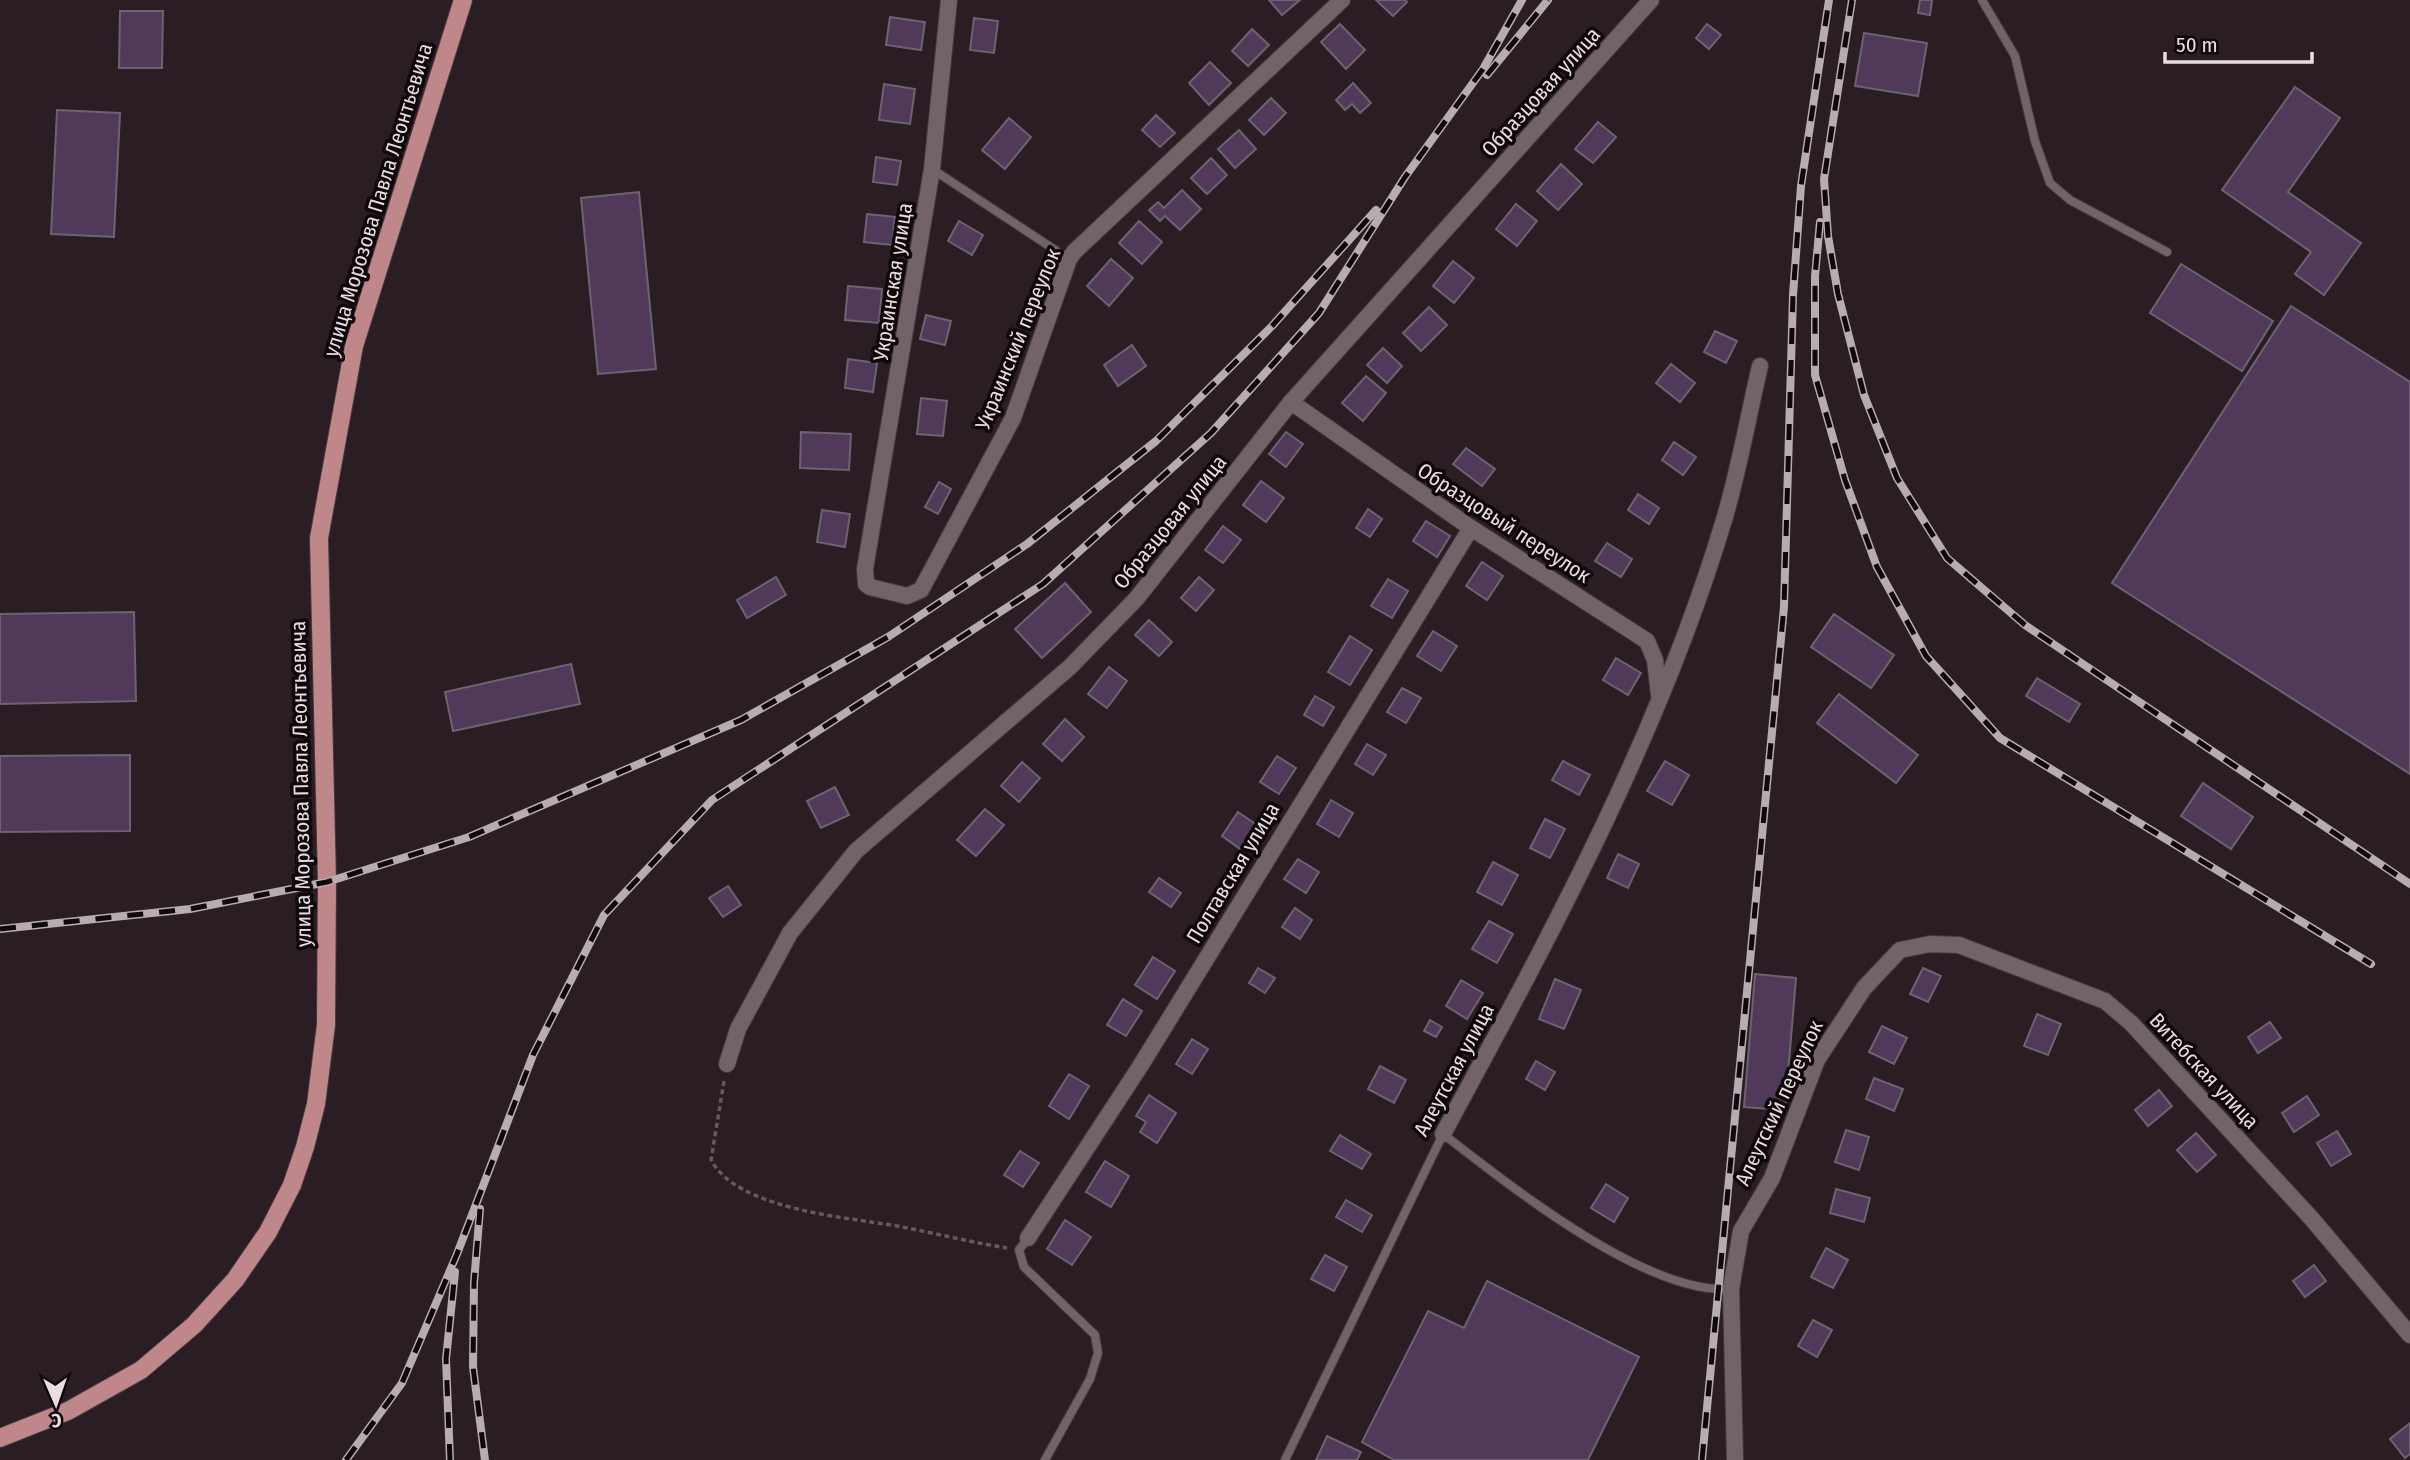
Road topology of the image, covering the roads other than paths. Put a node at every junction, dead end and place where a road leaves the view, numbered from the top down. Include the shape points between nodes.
1 (463, 0) edge
2 (949, 0) edge
3 (1342, 0) edge
4 (1651, 0) edge
5 (1982, 0) edge
6 (932, 169) junction
7 (2167, 252) dead end
8 (1069, 259) junction
9 (1760, 366) dead end
10 (1291, 402) junction
11 (1471, 528) junction
12 (865, 569) joint
13 (1660, 699) junction
14 (1900, 950) joint
15 (727, 1063) road end
16 (1443, 1134) junction
17 (1024, 1244) joint
18 (1731, 1289) junction
19 (2410, 1335) edge
20 (0, 1438) edge
21 (1045, 1460) edge
22 (1285, 1460) edge
23 (1735, 1460) edge

1 - 20 main road, улица Морозова Павла Леонтьевича via 354,346 319,538 326,1025 316,1104 305,1147 268,1232 235,1280 194,1325 141,1370 68,1410
2 - 6 street, Украинская улица
3 - 8 street, Украинский переулок via 1082,241
4 - 10 street, Образцовая улица
5 - 7 lane via 2015,56 2050,183 2070,200
6 - 8 lane
6 - 12 street, Украинская улица
8 - 12 street, Украинский переулок via 1013,418 921,590 907,596 870,587
9 - 13 street, Алеутская улица via 1724,519
10 - 11 street, Образцовый переулок
10 - 15 street, Образцовая улица via 1137,598 1070,667 856,851 789,933 738,1029
11 - 13 street, Образцовый переулок via 1647,641 1655,660
11 - 17 street, Полтавская улица via 1141,1065
13 - 16 street, Алеутская улица via 1564,909
14 - 18 street, Алеутский переулок via 1864,988 1817,1060 1772,1178 1741,1231
14 - 19 street, Витебская улица via 1959,945 2105,1001 2132,1023 2312,1219
16 - 18 lane via 1549,1214 1631,1261 1687,1286
16 - 22 lane, Алеутская улица
17 - 21 lane via 1024,1267 1095,1335 1098,1353 1090,1379
18 - 23 street, Алеутский переулок

